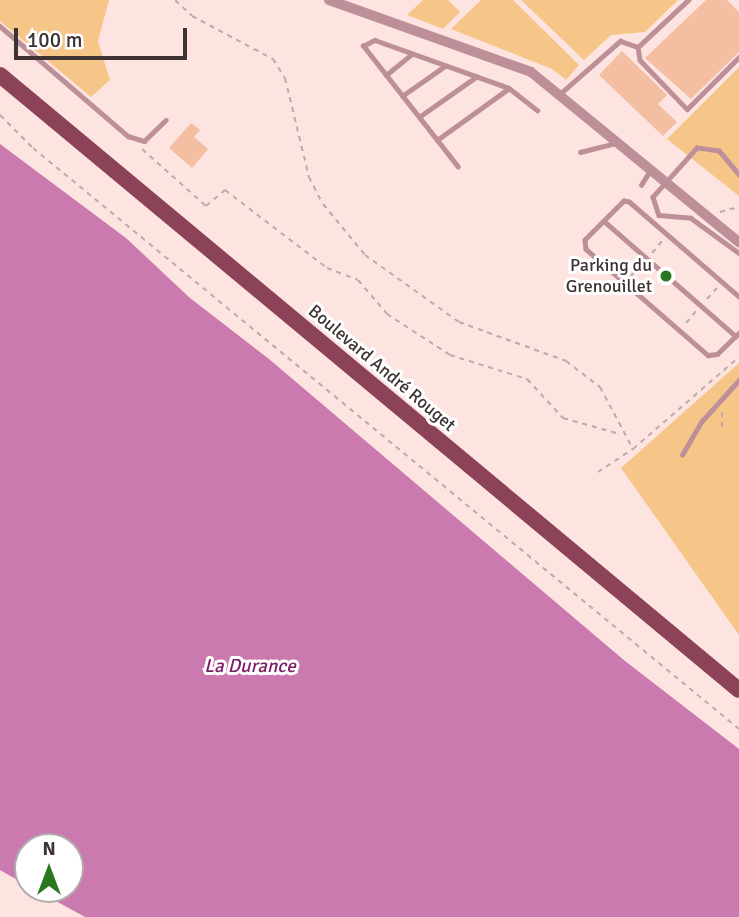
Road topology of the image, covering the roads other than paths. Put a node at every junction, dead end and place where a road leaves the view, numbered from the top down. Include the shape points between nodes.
1 (329, 0) edge
2 (688, 0) edge
3 (0, 26) edge
4 (638, 47) junction
5 (412, 53) junction
6 (739, 57) edge
7 (446, 65) junction
8 (0, 75) edge
9 (386, 75) junction
10 (477, 76) junction
11 (509, 88) junction
12 (561, 93) junction
13 (402, 96) junction
14 (537, 110) dead end
15 (419, 117) junction
16 (166, 120) dead end
17 (438, 140) junction
18 (619, 141) junction
19 (580, 152) dead end
20 (458, 167) dead end
21 (651, 168) junction
22 (739, 175) edge
23 (665, 180) junction
24 (641, 185) dead end
25 (654, 209) junction
26 (647, 217) junction
27 (604, 221) junction
28 (739, 242) edge
29 (739, 253) edge
30 (739, 297) edge
31 (738, 335) edge
32 (739, 380) edge
33 (682, 455) dead end
34 (739, 690) edge

1 - 12 street via 531,72
2 - 4 lane
3 - 16 lane via 128,136 144,141
4 - 6 lane via 640,60 687,109
4 - 12 lane via 620,41
5 - 7 lane
5 - 9 lane
5 - 9 lane via 375,40 363,46
7 - 10 lane
7 - 13 lane
8 - 34 main road, Boulevard André Rouget
9 - 13 lane
10 - 11 lane
10 - 15 lane
11 - 14 lane
11 - 17 lane
12 - 18 street
13 - 15 lane
15 - 17 lane
17 - 20 lane
18 - 19 lane
18 - 21 street
21 - 23 street
21 - 24 lane
22 - 23 lane via 719,151 706,146 697,148
23 - 25 lane via 655,191
23 - 28 street
25 - 26 lane
25 - 29 lane via 665,217 691,218
26 - 27 lane via 626,201
26 - 30 lane
27 - 31 lane
27 - 31 lane via 585,240 586,249 679,330 713,355
32 - 33 lane via 702,421

